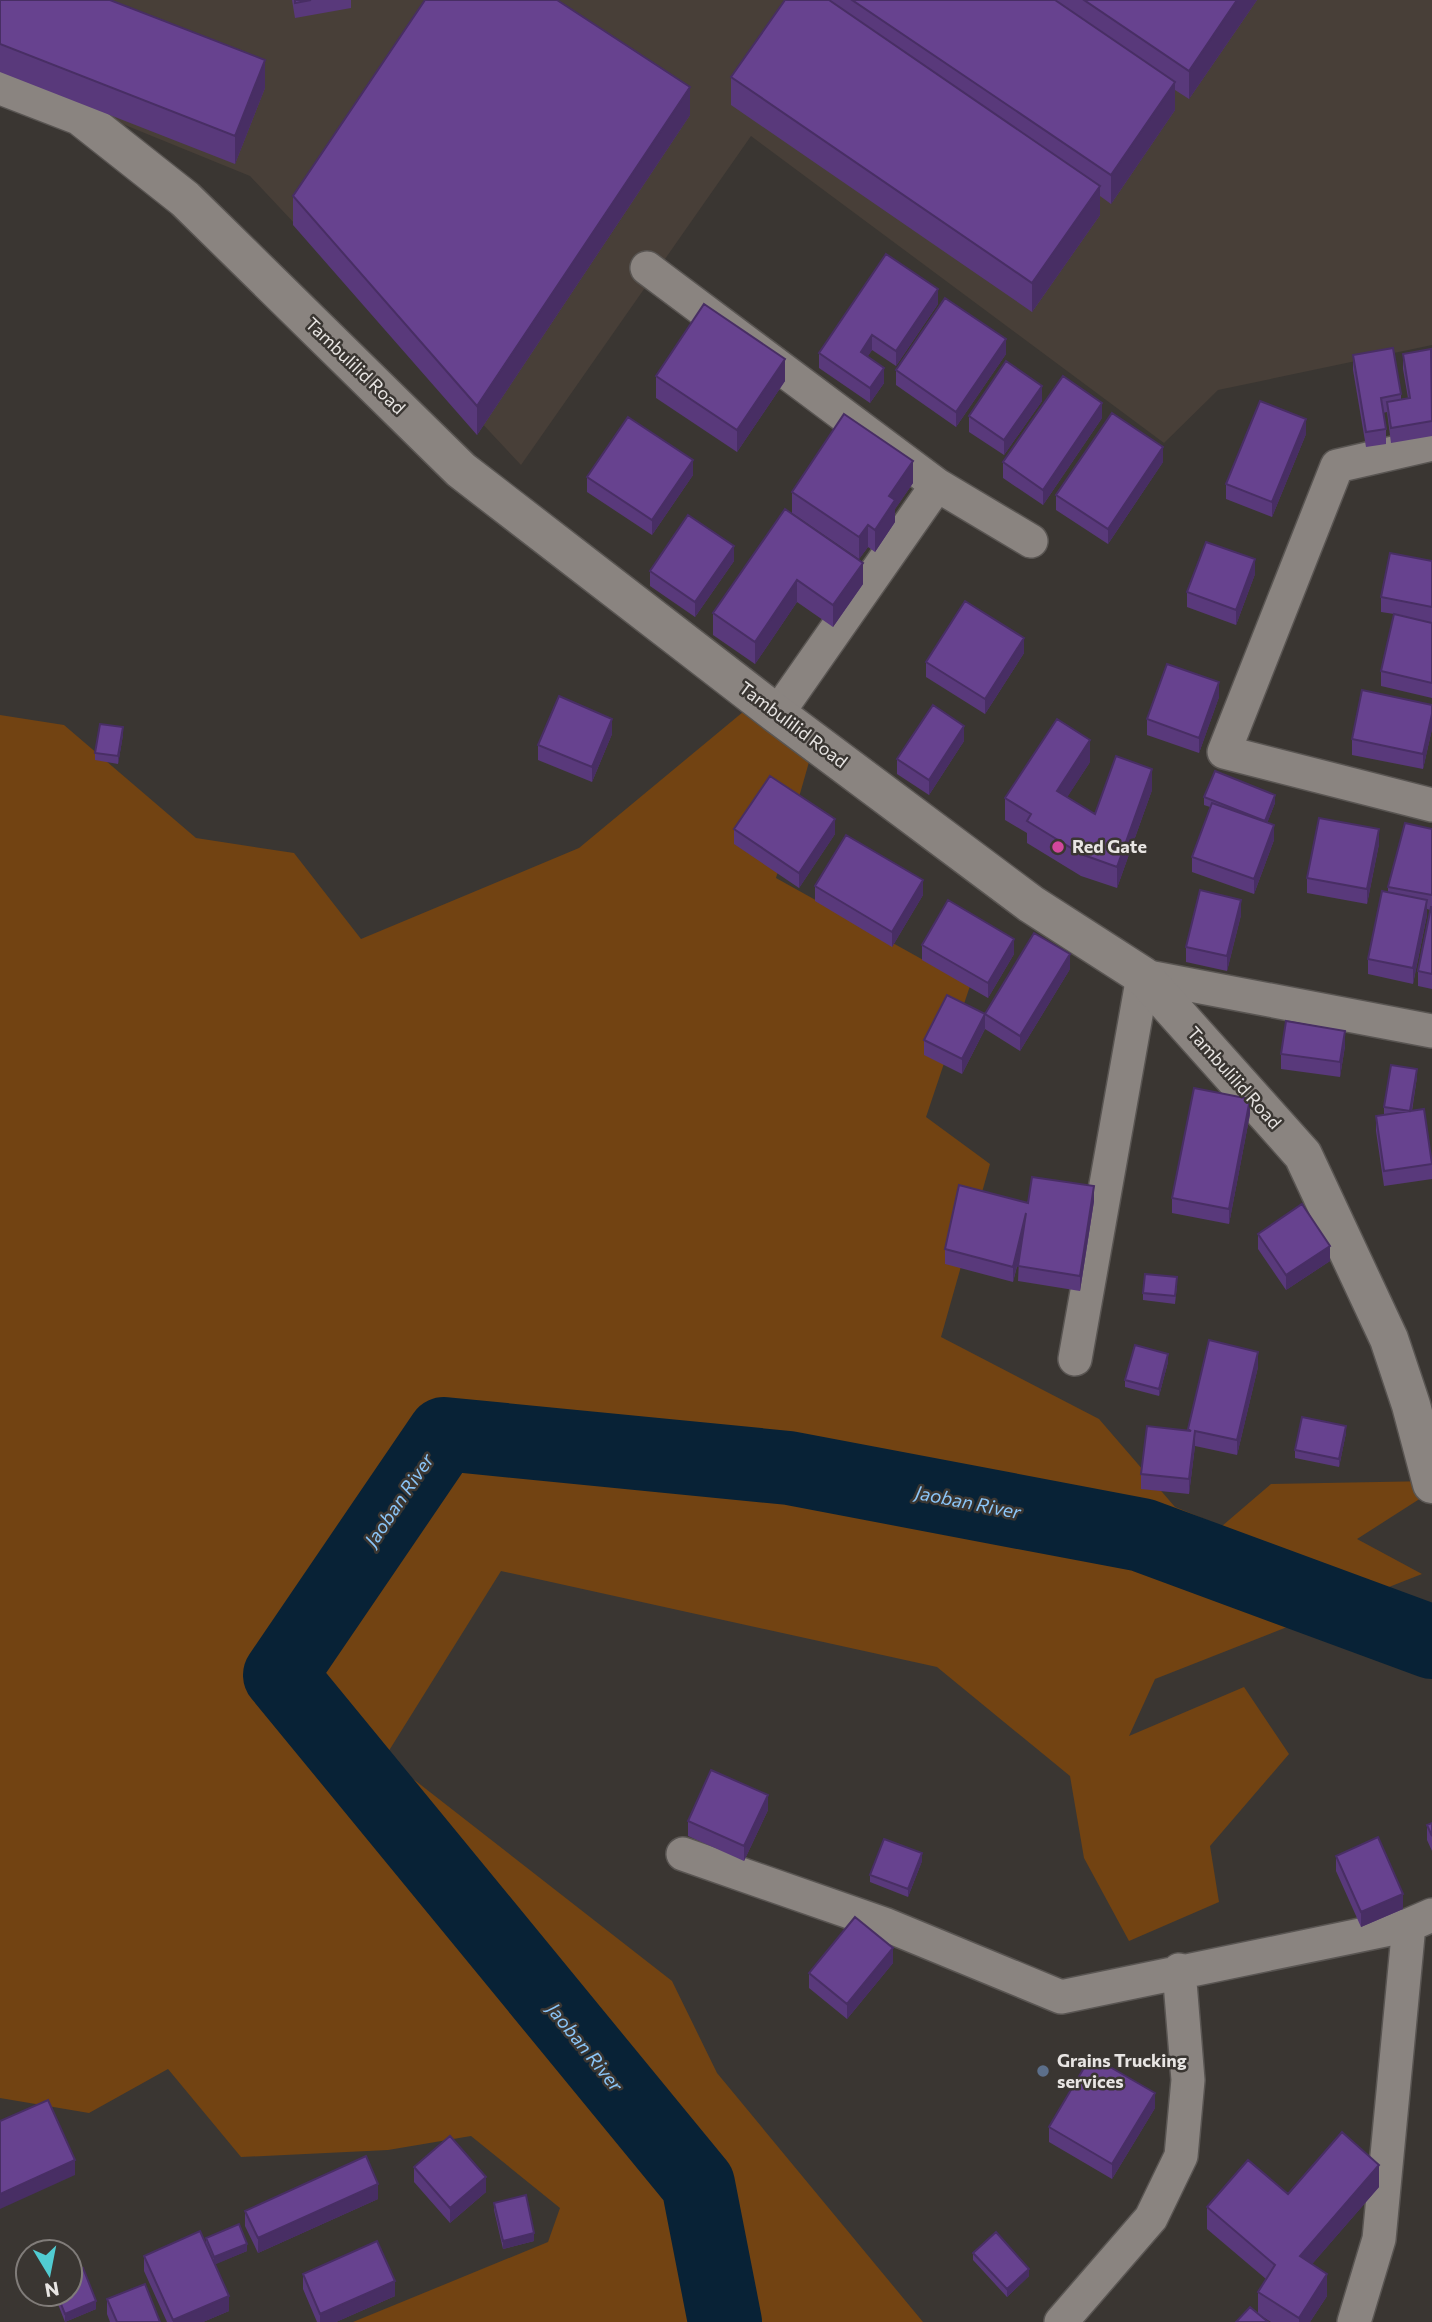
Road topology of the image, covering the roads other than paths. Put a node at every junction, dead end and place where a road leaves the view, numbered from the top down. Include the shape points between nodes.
1 (0, 85) edge
2 (648, 268) dead end
3 (1432, 444) edge
4 (937, 485) junction
5 (1031, 541) dead end
6 (777, 714) junction
7 (1432, 805) edge
8 (1143, 976) junction
9 (1432, 1031) edge
10 (1075, 1359) dead end
11 (1432, 1484) edge
12 (683, 1854) dead end
13 (1421, 1920) edge
14 (1179, 1970) junction
15 (1061, 2322) edge
16 (1353, 2322) edge

1 - 6 street, Tambulilid Road via 80,116 185,199 461,470
2 - 4 street
3 - 7 street via 1337,466 1224,752
4 - 5 street
4 - 6 street
6 - 8 street, Tambulilid Road via 1031,904
8 - 9 street
8 - 10 street
8 - 11 street, Tambulilid Road via 1303,1155 1389,1339
12 - 14 street via 884,1924 1061,1997
13 - 14 street
13 - 16 street via 1380,2239
14 - 15 street via 1188,2080 1181,2156 1151,2218

